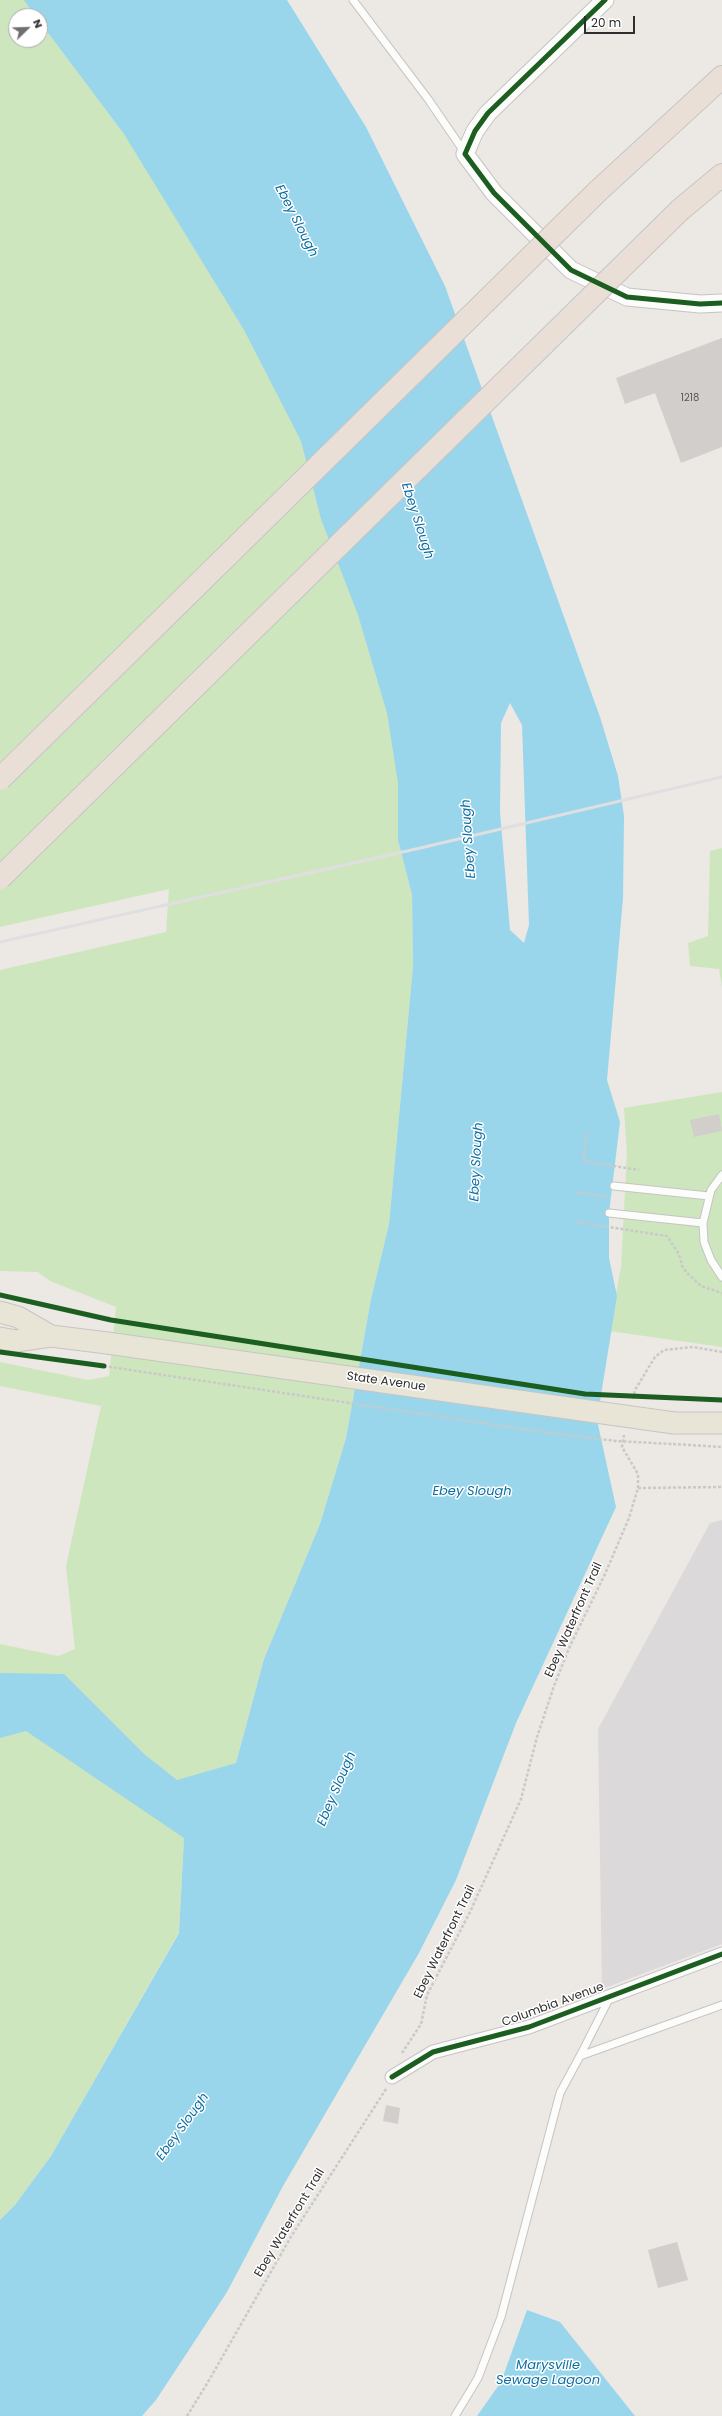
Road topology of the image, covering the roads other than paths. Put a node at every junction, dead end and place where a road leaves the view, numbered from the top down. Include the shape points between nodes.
1 (353, 0) edge
2 (605, 0) edge
3 (722, 77) edge
4 (465, 154) junction
5 (722, 175) edge
6 (722, 303) edge
7 (0, 779) edge
8 (0, 878) edge
9 (722, 1176) edge
10 (614, 1186) dead end
11 (709, 1196) junction
12 (609, 1214) dead end
13 (703, 1223) junction
14 (722, 1277) edge
15 (0, 1312) edge
16 (51, 1336) junction
17 (0, 1338) edge
18 (722, 1423) edge
19 (722, 1954) edge
20 (611, 1995) junction
21 (722, 2005) edge
22 (580, 2056) junction
23 (392, 2077) road end
24 (455, 2416) edge

1 - 4 lane via 432,104
2 - 4 street via 488,113 475,131
3 - 7 highway, bridge via 598,191
4 - 6 street via 494,193 572,270 627,297 700,304
5 - 8 highway, bridge via 680,210
9 - 11 lane
10 - 11 lane
11 - 13 lane
12 - 13 lane
13 - 14 lane via 704,1242 711,1260
15 - 16 main road, State Avenue via 18,1317
16 - 17 main road, State Avenue via 16,1341
16 - 18 main road, State Avenue, bridge via 674,1423
19 - 20 street, Columbia Avenue
20 - 22 lane
20 - 23 street, Columbia Avenue via 529,2027 433,2052
21 - 22 lane
22 - 24 lane via 560,2093 501,2317 478,2378

